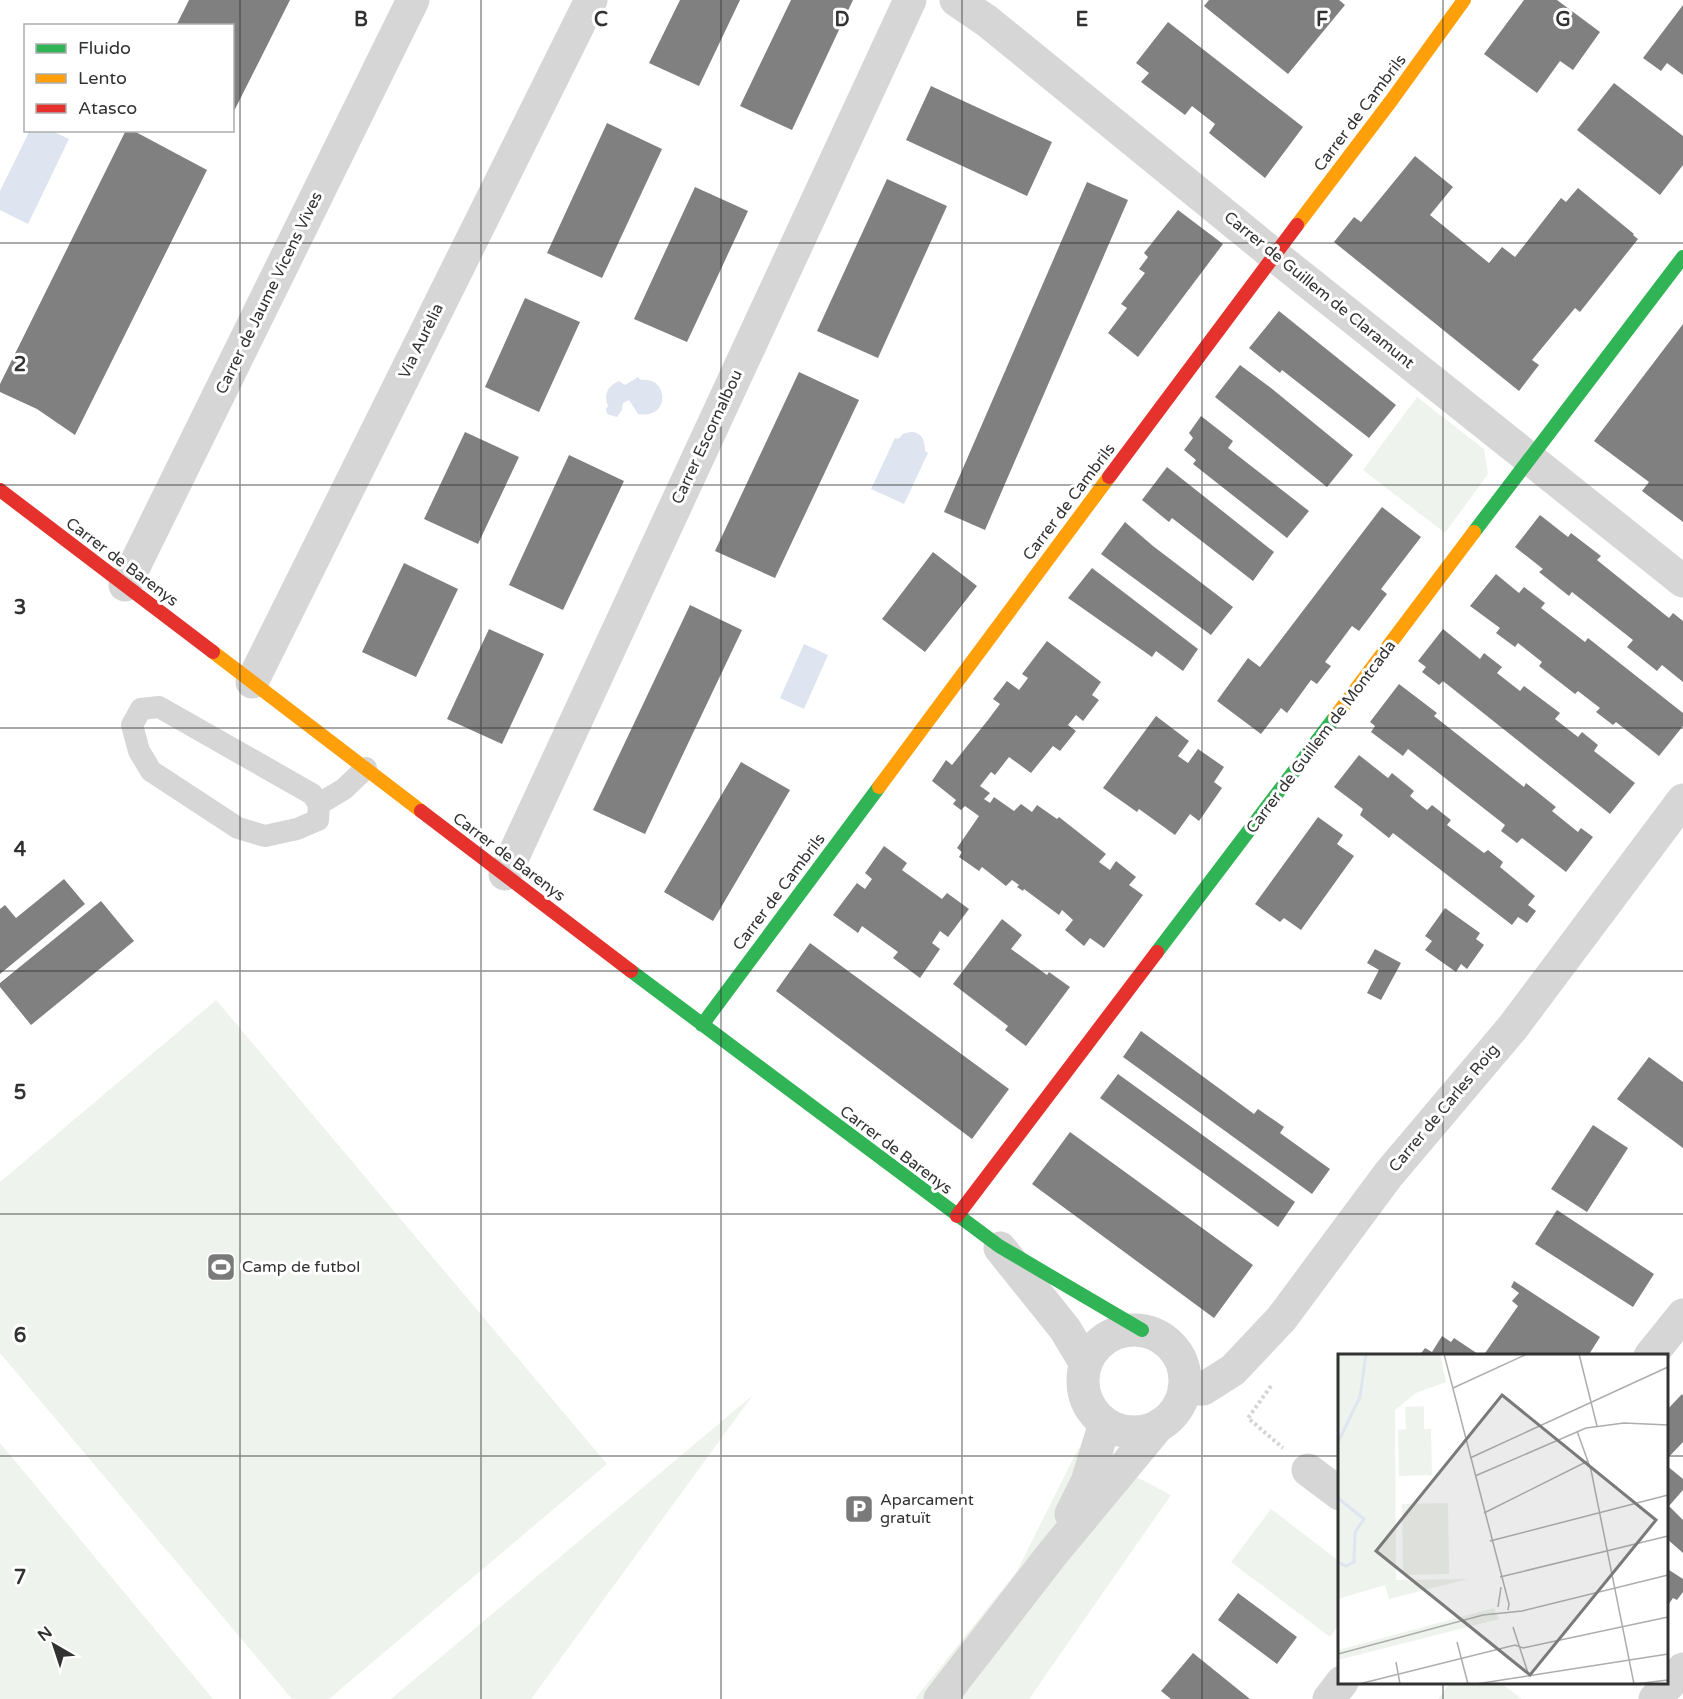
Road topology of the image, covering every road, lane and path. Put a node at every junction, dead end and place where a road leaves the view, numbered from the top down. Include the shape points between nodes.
1 (413, 0) edge
2 (591, 0) edge
3 (910, 0) edge
4 (956, 0) edge
5 (1464, 0) edge
6 (1274, 255) junction
7 (1683, 257) edge
8 (1532, 459) junction
9 (0, 490) edge
10 (1683, 581) edge
11 (125, 585) junction
12 (252, 682) junction
13 (366, 768) junction
14 (1683, 800) edge
15 (319, 804) junction
16 (505, 874) junction
17 (702, 1025) junction
18 (957, 1216) junction
19 (999, 1246) junction
20 (1683, 1315) edge
21 (1142, 1330) junction
22 (1652, 1354) edge
23 (1086, 1364) junction
24 (1274, 1382) dead end
25 (1184, 1389) junction
26 (1106, 1423) junction
27 (1159, 1425) junction
28 (1308, 1470) joint
29 (1338, 1492) edge
30 (1053, 1552) junction
31 (1683, 1669) edge
32 (1341, 1684) edge
33 (1635, 1684) edge
34 (940, 1699) edge
35 (1329, 1699) edge
36 (1655, 1699) edge

1 - 11 street, Carrer de Jaume Vicens Vives
2 - 12 street, Via Aurèlia
3 - 16 street, Carrer Escornalbou
4 - 6 street, Carrer de Guillem de Claramunt via 987,21
5 - 6 street, Carrer de Cambrils
6 - 8 street, Carrer de Guillem de Claramunt
6 - 17 street, Carrer de Cambrils
7 - 8 street, Carrer de Guillem de Montcada
8 - 10 street, Carrer de Guillem de Claramunt
8 - 18 street, Carrer de Guillem de Montcada
9 - 11 street, Carrer de Barenys
11 - 12 street, Carrer de Barenys
12 - 13 street, Carrer de Barenys
13 - 15 lane via 345,789
13 - 16 street, Carrer de Barenys
14 - 25 street, Carrer de Carles Roig via 1513,1027 1388,1175 1282,1318 1233,1370 1203,1389
15 - 15 lane via 312,794 159,706 141,709 132,725 139,751 151,771 238,828 265,836 297,829 318,820
16 - 17 street, Carrer de Barenys
17 - 18 street, Carrer de Barenys
18 - 19 street, Carrer de Barenys
19 - 21 street
19 - 23 street via 1065,1329
20 - 22 street
21 - 23 street via 1124,1330 1108,1337 1095,1348
21 - 25 street via 1161,1337 1175,1350 1184,1369
23 - 26 street via 1085,1397 1093,1412
24 - 28 path via 1248,1418
25 - 27 street via 1171,1416
26 - 27 street via 1123,1431 1142,1431
26 - 30 street via 1087,1482
27 - 30 street
28 - 29 street
30 - 34 street
31 - 36 street
32 - 35 street
33 - 36 street

